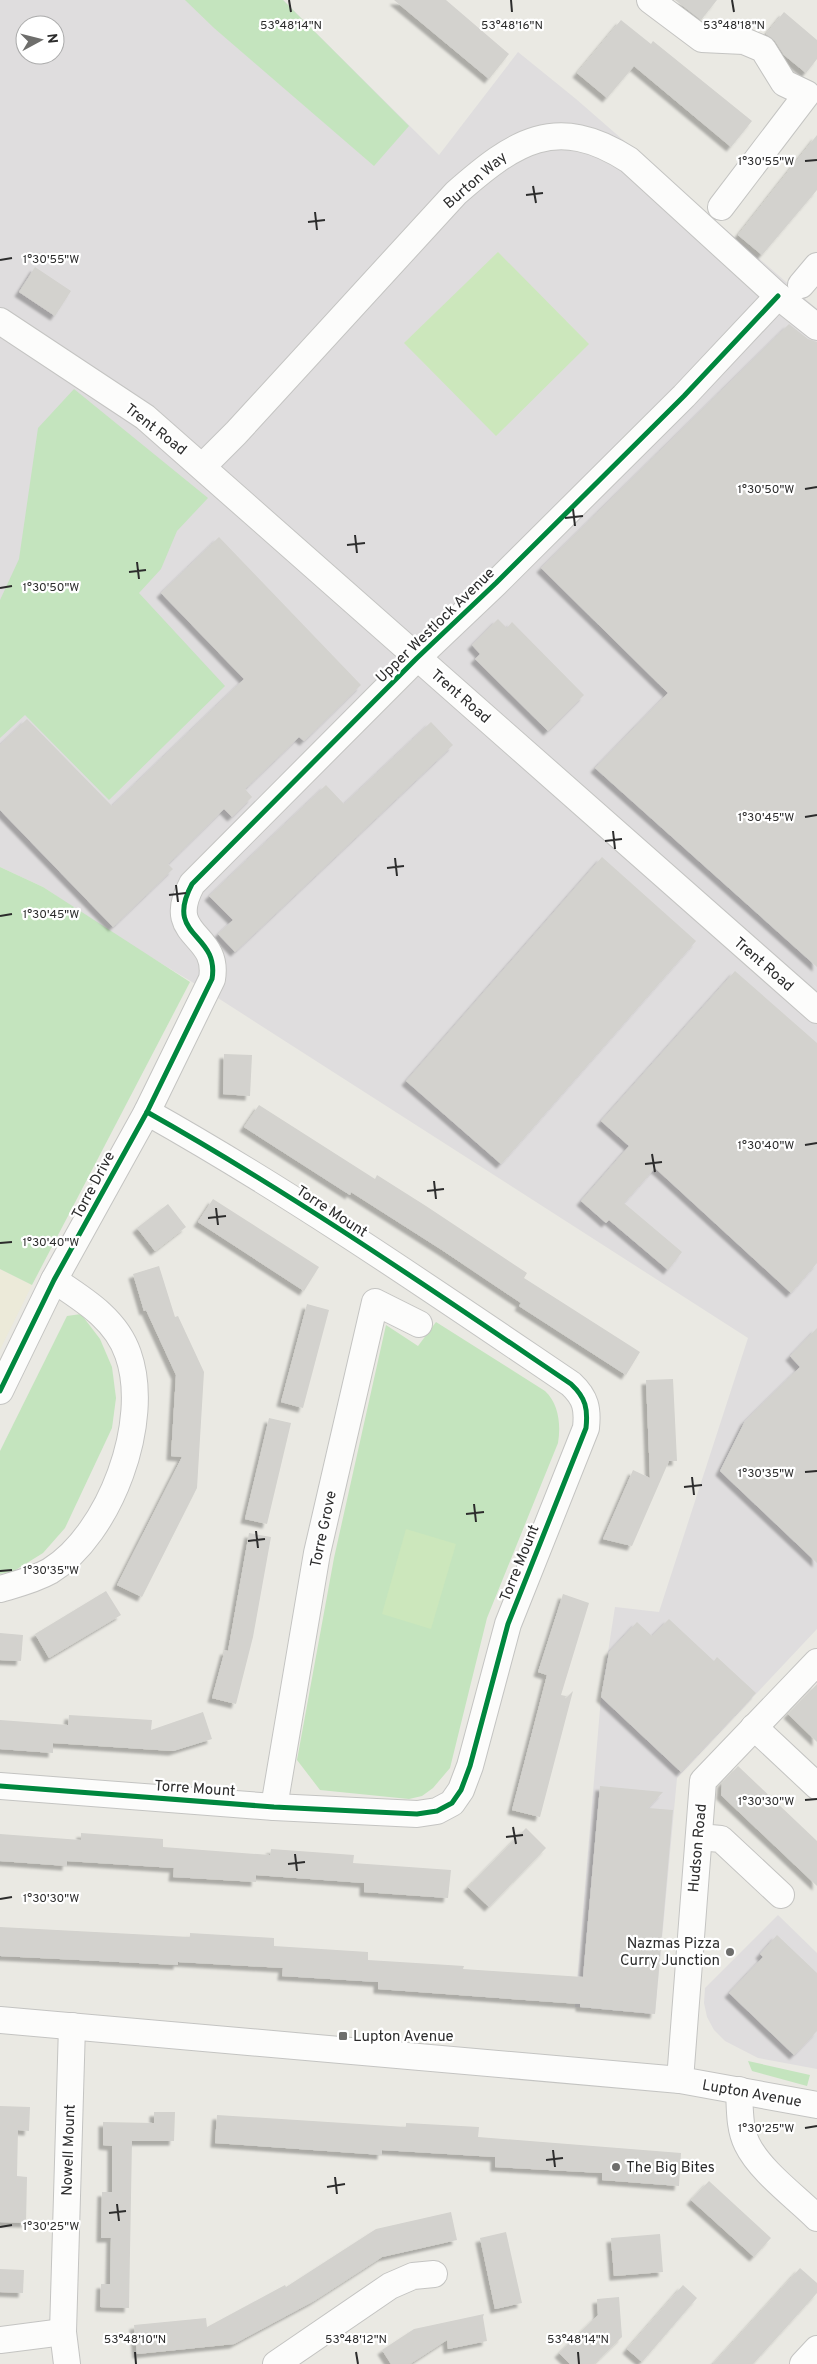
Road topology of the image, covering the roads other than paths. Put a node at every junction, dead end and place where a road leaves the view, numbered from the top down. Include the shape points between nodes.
1 (650, 0) edge
2 (812, 88) edge
3 (721, 207) dead end
4 (778, 296) junction
5 (0, 321) edge
6 (817, 327) edge
7 (203, 466) junction
8 (417, 658) junction
9 (207, 991) joint
10 (817, 1010) edge
11 (147, 1112) junction
12 (54, 1280) junction
13 (419, 1324) dead end
14 (0, 1391) edge
15 (0, 1589) edge
16 (817, 1662) edge
17 (754, 1727) junction
18 (0, 1786) edge
19 (817, 1786) edge
20 (274, 1807) junction
21 (699, 1837) junction
22 (782, 1895) dead end
23 (0, 2020) edge
24 (72, 2026) junction
25 (680, 2080) junction
26 (739, 2090) junction
27 (817, 2105) edge
28 (817, 2218) edge
29 (434, 2274) dead end
30 (63, 2332) junction
31 (0, 2340) edge
32 (67, 2364) edge
33 (276, 2364) edge

1 - 2 street via 702,39 744,42 762,49 784,83
2 - 3 street
4 - 6 street, Burton Way
4 - 7 street, Burton Way via 629,160 611,148 572,137 551,135 534,140 514,148 486,167 456,193
4 - 8 street, Upper Westlock Avenue via 663,417
5 - 7 street, Trent Road via 144,417
7 - 8 street, Trent Road
8 - 9 street, Upper Westlock Avenue via 192,884 184,899 183,915 188,929 211,953 214,966
8 - 10 street, Trent Road
9 - 11 street, Torre Drive
11 - 12 street, Torre Drive
11 - 20 street, Torre Mount via 212,1149 555,1373 582,1394 588,1410 586,1428 508,1624 470,1766 452,1803 437,1812 417,1814
12 - 14 street, Torre Drive
12 - 15 street via 89,1303 112,1325 128,1354 136,1385 131,1439 118,1479 99,1516 75,1550 50,1570 27,1582
13 - 20 street, Torre Grove via 375,1302 317,1553
16 - 17 street, Hudson Road
17 - 19 street
17 - 21 street, Hudson Road via 703,1781
18 - 20 street, Torre Mount
21 - 22 street via 721,1839
21 - 25 street, Hudson Road
23 - 24 street, Lupton Avenue
24 - 25 street, Lupton Avenue
24 - 30 street, Nowell Mount
25 - 26 street, Lupton Avenue
26 - 27 street, Lupton Avenue
26 - 28 street via 747,2144 761,2164
29 - 33 street via 413,2276 390,2286
30 - 31 street
30 - 32 street, Nowell Mount

